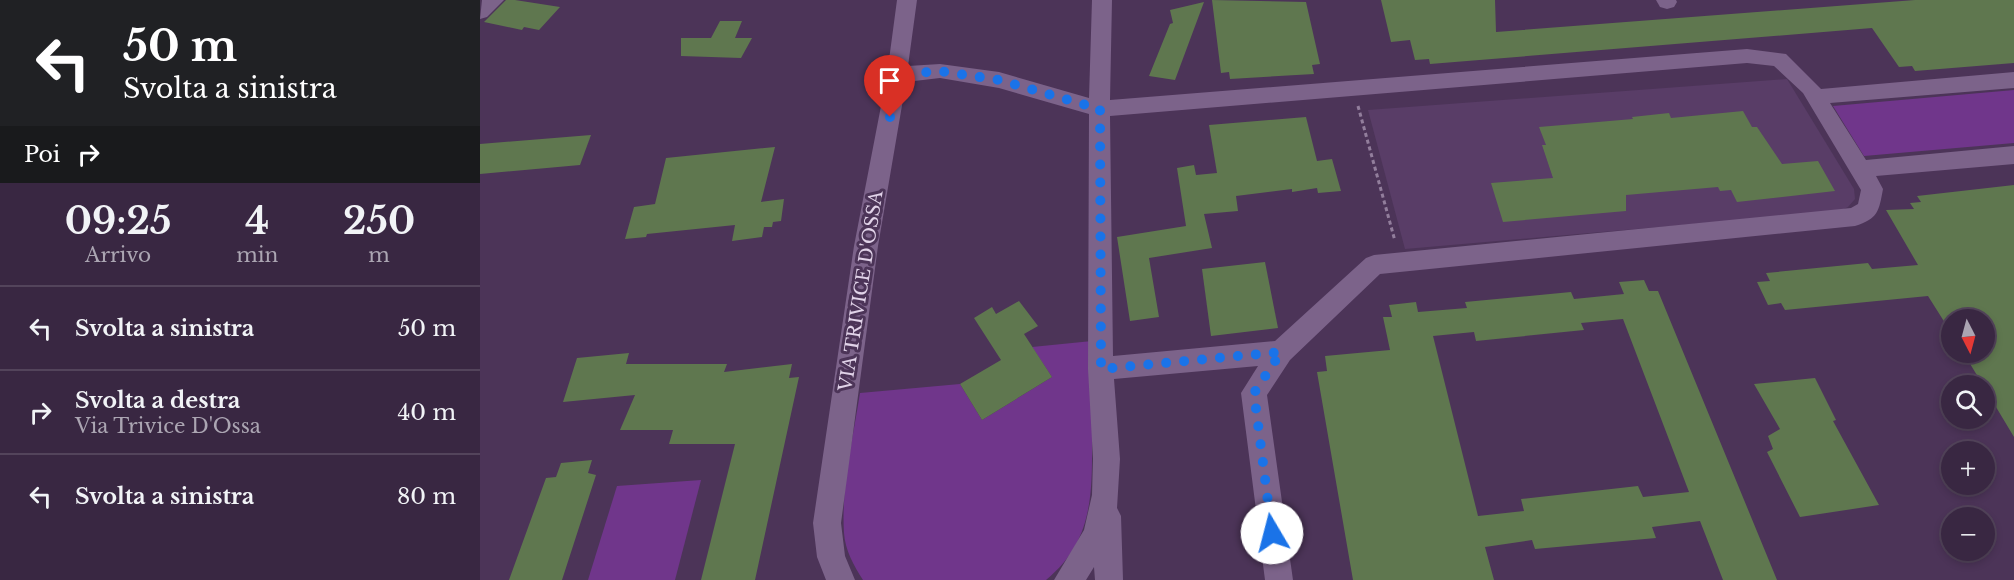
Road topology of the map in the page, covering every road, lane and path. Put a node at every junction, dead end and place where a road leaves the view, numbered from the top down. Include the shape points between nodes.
1 (494, 0) edge
2 (907, 0) edge
3 (1102, 0) edge
4 (480, 12) edge
5 (897, 75) junction
6 (2014, 80) edge
7 (1353, 88) junction
8 (1815, 97) junction
9 (1100, 109) junction
10 (2014, 155) edge
11 (1860, 169) junction
12 (1400, 262) junction
13 (1281, 352) junction
14 (1101, 369) junction
15 (1106, 493) junction
16 (841, 580) edge
17 (1068, 580) edge
18 (1109, 580) edge
19 (1279, 580) edge

1 - 4 street
2 - 5 street, VIA TRIVICE D'OSSA
3 - 9 street
5 - 9 street via 939,71 999,80
5 - 16 street, VIA TRIVICE D'OSSA via 866,246 827,523 831,557
6 - 8 street
7 - 8 street via 1747,56 1779,59
7 - 9 street
7 - 12 path
8 - 11 street
9 - 14 street
10 - 11 street
11 - 12 street via 1872,189 1868,209 1855,217
12 - 13 street via 1374,265
13 - 14 street
13 - 19 street via 1254,393
14 - 15 street
15 - 17 street via 1095,538
15 - 18 street

